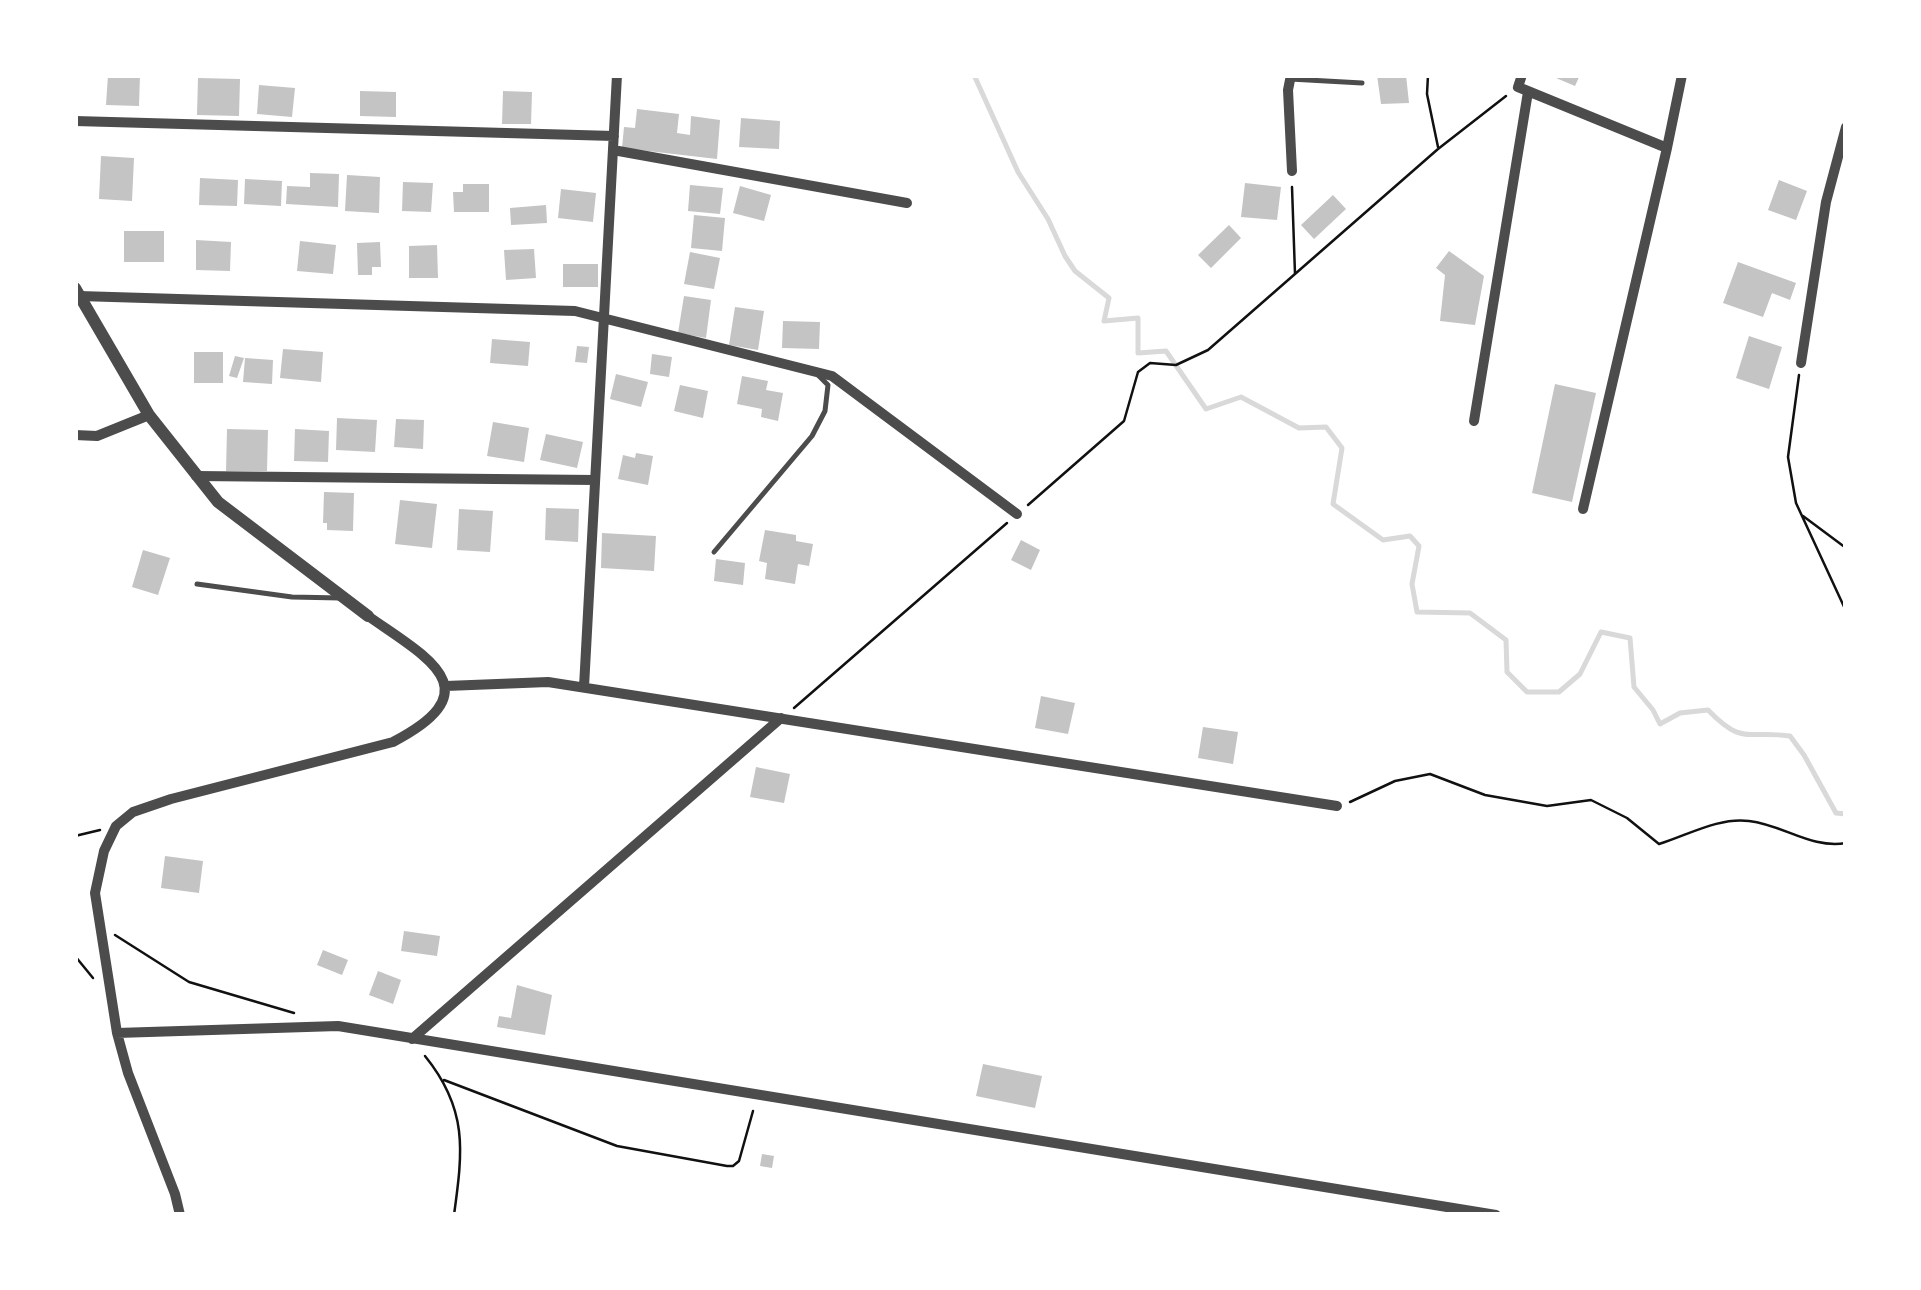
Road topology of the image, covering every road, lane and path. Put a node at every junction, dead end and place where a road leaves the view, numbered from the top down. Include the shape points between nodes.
1 (617, 75) edge
2 (1428, 75) edge
3 (1522, 75) edge
4 (1682, 75) edge
5 (1290, 77) edge
6 (1362, 83) dead end
7 (1523, 89) junction
8 (75, 121) edge
9 (1846, 126) edge
10 (614, 136) junction
11 (1667, 148) junction
12 (1438, 149) junction
13 (613, 150) junction
14 (1292, 171) joint
15 (907, 204) dead end
16 (1295, 275) junction
17 (77, 292) edge
18 (604, 319) junction
19 (1801, 363) joint
20 (811, 368) junction
21 (149, 415) junction
22 (1474, 421) dead end
23 (75, 435) edge
24 (196, 476) junction
25 (595, 480) junction
26 (1583, 509) dead end
27 (1017, 514) junction
28 (1802, 516) junction
29 (1846, 548) edge
30 (714, 552) dead end
31 (197, 584) dead end
32 (343, 597) junction
33 (1846, 611) edge
34 (368, 616) joint
35 (446, 686) junction
36 (584, 688) junction
37 (781, 718) junction
38 (1336, 806) joint
39 (116, 826) junction
40 (75, 836) edge
41 (1846, 843) edge
42 (100, 922) junction
43 (302, 1016) dead end
44 (117, 1033) junction
45 (412, 1038) junction
46 (444, 1080) junction
47 (758, 1095) junction
48 (180, 1215) edge
49 (454, 1215) edge
50 (1496, 1215) edge

1 - 10 street
2 - 12 path
3 - 7 street
4 - 11 street
5 - 6 lane
5 - 14 street
7 - 11 street
7 - 12 path
7 - 22 street
8 - 10 street
9 - 19 street via 1826,202
10 - 13 street
11 - 26 street
12 - 16 path
13 - 15 street
13 - 18 street
14 - 16 path
16 - 27 path via 1208,350 1176,366 1150,363 1138,372 1124,421
17 - 18 street via 575,311
17 - 21 street
18 - 20 street
18 - 25 street
19 - 28 path via 1788,457
20 - 27 street via 855,390
20 - 30 lane via 828,385 812,436
21 - 23 street via 96,436
21 - 24 street
24 - 25 street
24 - 32 street via 218,502
25 - 36 street
27 - 37 path
28 - 29 path
28 - 33 path
31 - 32 lane
32 - 34 street
34 - 35 street via 436,665
35 - 36 street via 548,682
35 - 39 street via 424,726 393,742 171,799 133,812
36 - 37 street
37 - 38 street
37 - 45 street
38 - 41 path via 1430,774 1485,796 1547,806 1592,800 1660,844 1727,820 1766,824 1826,847
39 - 40 path
39 - 42 street via 98,875
42 - 43 path via 189,982
42 - 44 street
44 - 45 street via 338,1026
44 - 48 street
45 - 46 path
45 - 47 street
46 - 47 path via 617,1146 733,1166
46 - 49 path via 456,1105 462,1163
47 - 50 street

